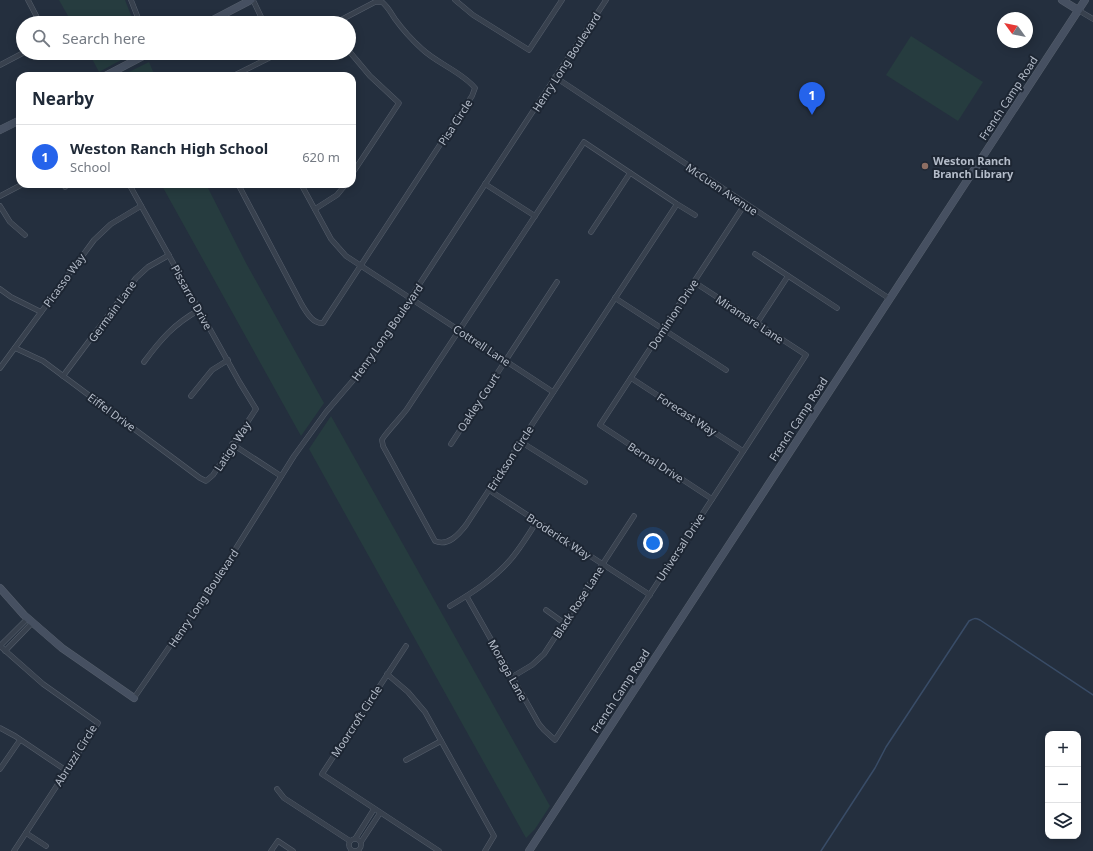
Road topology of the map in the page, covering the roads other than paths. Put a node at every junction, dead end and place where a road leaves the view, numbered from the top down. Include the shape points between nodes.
1 (28, 0) edge
2 (131, 0) edge
3 (252, 0) edge
4 (455, 0) edge
5 (562, 0) edge
6 (606, 0) edge
7 (1062, 0) edge
8 (1085, 0) edge
9 (1078, 10) junction
10 (36, 16) edge
11 (137, 16) edge
12 (221, 16) edge
13 (260, 16) edge
14 (348, 16) edge
15 (1093, 20) edge
16 (16, 57) edge
17 (356, 59) edge
18 (136, 60) edge
19 (265, 60) edge
20 (0, 65) edge
21 (245, 70) joint
22 (112, 72) edge
23 (241, 72) edge
24 (555, 77) junction
25 (16, 122) edge
26 (0, 130) edge
27 (356, 168) edge
28 (630, 173) junction
29 (485, 184) junction
30 (16, 188) edge
31 (132, 188) edge
32 (240, 188) edge
33 (303, 188) edge
34 (343, 188) edge
35 (0, 196) edge
36 (677, 204) junction
37 (745, 204) junction
38 (0, 206) edge
39 (141, 206) junction
40 (315, 209) junction
41 (695, 215) dead end
42 (535, 216) junction
43 (592, 232) dead end
44 (25, 235) dead end
45 (755, 254) dead end
46 (169, 255) junction
47 (360, 265) junction
48 (788, 276) junction
49 (557, 282) dead end
50 (694, 282) junction
51 (0, 288) edge
52 (410, 298) junction
53 (615, 298) junction
54 (890, 299) junction
55 (836, 308) dead end
56 (199, 310) junction
57 (41, 312) junction
58 (757, 323) junction
59 (459, 330) junction
60 (663, 330) junction
61 (15, 348) junction
62 (806, 355) joint
63 (228, 360) junction
64 (506, 361) junction
65 (144, 362) dead end
66 (0, 368) edge
67 (726, 370) dead end
68 (63, 376) junction
69 (631, 378) junction
70 (553, 392) junction
71 (191, 396) dead end
72 (256, 408) joint
73 (600, 425) joint
74 (521, 442) junction
75 (232, 444) junction
76 (451, 444) dead end
77 (743, 451) junction
78 (281, 476) junction
79 (206, 481) joint
80 (585, 482) dead end
81 (489, 490) junction
82 (712, 499) junction
83 (634, 516) dead end
84 (537, 521) junction
85 (602, 564) junction
86 (0, 588) edge
87 (650, 595) junction
88 (467, 596) junction
89 (450, 606) dead end
90 (546, 610) dead end
91 (30, 620) junction
92 (564, 623) junction
93 (0, 646) edge
94 (406, 646) dead end
95 (5, 651) junction
96 (387, 674) junction
97 (512, 677) junction
98 (134, 698) joint
99 (0, 728) edge
100 (20, 740) junction
101 (555, 740) joint
102 (441, 741) junction
103 (406, 760) dead end
104 (0, 769) edge
105 (66, 771) junction
106 (277, 789) dead end
107 (374, 809) junction
108 (380, 813) junction
109 (26, 833) junction
110 (353, 840) junction
111 (361, 842) junction
112 (46, 846) dead end
113 (360, 848) junction
114 (348, 849) edge
115 (14, 851) edge
116 (271, 851) edge
117 (292, 851) edge
118 (355, 851) edge
119 (365, 851) edge
120 (438, 851) edge
121 (485, 851) edge
122 (529, 851) edge

1 - 10 street
2 - 11 street
3 - 12 street
3 - 13 street
4 - 5 street via 473,15 528,50
6 - 24 street, Henry Long Boulevard
7 - 9 street
8 - 9 street, French Camp Road
9 - 15 street
9 - 54 street, French Camp Road
14 - 47 street, Pisa Circle via 375,2 382,2 418,45 475,88
16 - 20 street
17 - 27 street via 370,76 399,102
18 - 22 street
19 - 21 street
21 - 23 street
24 - 29 street, Henry Long Boulevard
24 - 37 street, McCuen Avenue
25 - 26 street
28 - 36 street, Erickson Circle
28 - 42 street, Erickson Circle via 584,142
28 - 43 street
29 - 42 street
29 - 52 street, Henry Long Boulevard
30 - 35 street
31 - 39 street, Pissarro Drive
32 - 47 street, Pisa Circle via 302,305 318,324 323,324
33 - 40 street
34 - 40 street via 337,195
36 - 41 street
36 - 53 street, Erickson Circle
37 - 50 street, Dominion Drive
37 - 54 street, McCuen Avenue
38 - 44 street via 10,222
39 - 46 street, Pissarro Drive
39 - 57 street, Picasso Way via 112,224 94,240
40 - 47 street via 335,245
42 - 59 street, Erickson Circle
45 - 48 street
46 - 56 street, Pissarro Drive
46 - 68 street, Germain Lane via 148,266 136,278
47 - 52 street
48 - 55 street
48 - 58 street
49 - 64 street, Oakley Court
50 - 58 street, Miramare Lane
50 - 60 street, Dominion Drive
51 - 57 street via 11,297
52 - 59 street, Cottrell Lane
52 - 78 street, Henry Long Boulevard via 367,364 322,417
53 - 60 street
53 - 70 street, Erickson Circle
54 - 122 street, French Camp Road
56 - 63 street, Pissarro Drive
56 - 65 street via 170,330
57 - 61 street, Picasso Way
58 - 62 street, Miramare Lane
59 - 64 street, Cottrell Lane
59 - 81 street, Erickson Circle via 403,415 384,436 383,446 433,538 439,543 448,542 460,532
60 - 67 street
60 - 69 street, Dominion Drive
61 - 66 street, Picasso Way
61 - 68 street, Eiffel Drive via 40,359
62 - 77 street, Universal Drive
63 - 71 street via 212,370
63 - 72 street, Pissarro Drive
64 - 70 street, Cottrell Lane
64 - 76 street, Oakley Court
68 - 79 street, Eiffel Drive
69 - 73 street, Dominion Drive
69 - 77 street, Forecast Way
70 - 74 street, Erickson Circle
72 - 75 street, Latigo Way
73 - 82 street, Bernal Drive
74 - 80 street
74 - 81 street, Erickson Circle
75 - 78 street
75 - 79 street, Latigo Way via 213,475
77 - 82 street, Universal Drive
78 - 98 street, Henry Long Boulevard via 221,572
81 - 84 street, Broderick Way
82 - 87 street, Universal Drive
83 - 85 street, Black Rose Lane
84 - 85 street, Broderick Way
84 - 88 street via 510,559 490,579
85 - 87 street, Broderick Way
85 - 92 street, Black Rose Lane
86 - 91 street
87 - 101 street, Universal Drive
88 - 89 street
88 - 97 street, Moraga Lane
90 - 92 street
91 - 93 street
91 - 95 street
91 - 98 street via 77,660
92 - 97 street, Black Rose Lane via 544,654
93 - 95 street, Abruzzi Circle
94 - 96 street
95 - 105 street, Abruzzi Circle via 43,684 98,723
96 - 102 street, Moorcroft Circle via 417,702
96 - 107 street, Moorcroft Circle via 322,774
97 - 101 street, Moraga Lane via 539,724
99 - 100 street
100 - 104 street
100 - 105 street
102 - 103 street
102 - 121 street, Moorcroft Circle via 494,836
105 - 109 street, Abruzzi Circle
106 - 110 street via 284,798
107 - 108 street, Moorcroft Circle
107 - 110 street
108 - 111 street
108 - 120 street, Moorcroft Circle
109 - 112 street
109 - 115 street, Abruzzi Circle
110 - 111 street
110 - 114 street
111 - 113 street
113 - 118 street
113 - 119 street
114 - 118 street
116 - 117 street via 278,841

